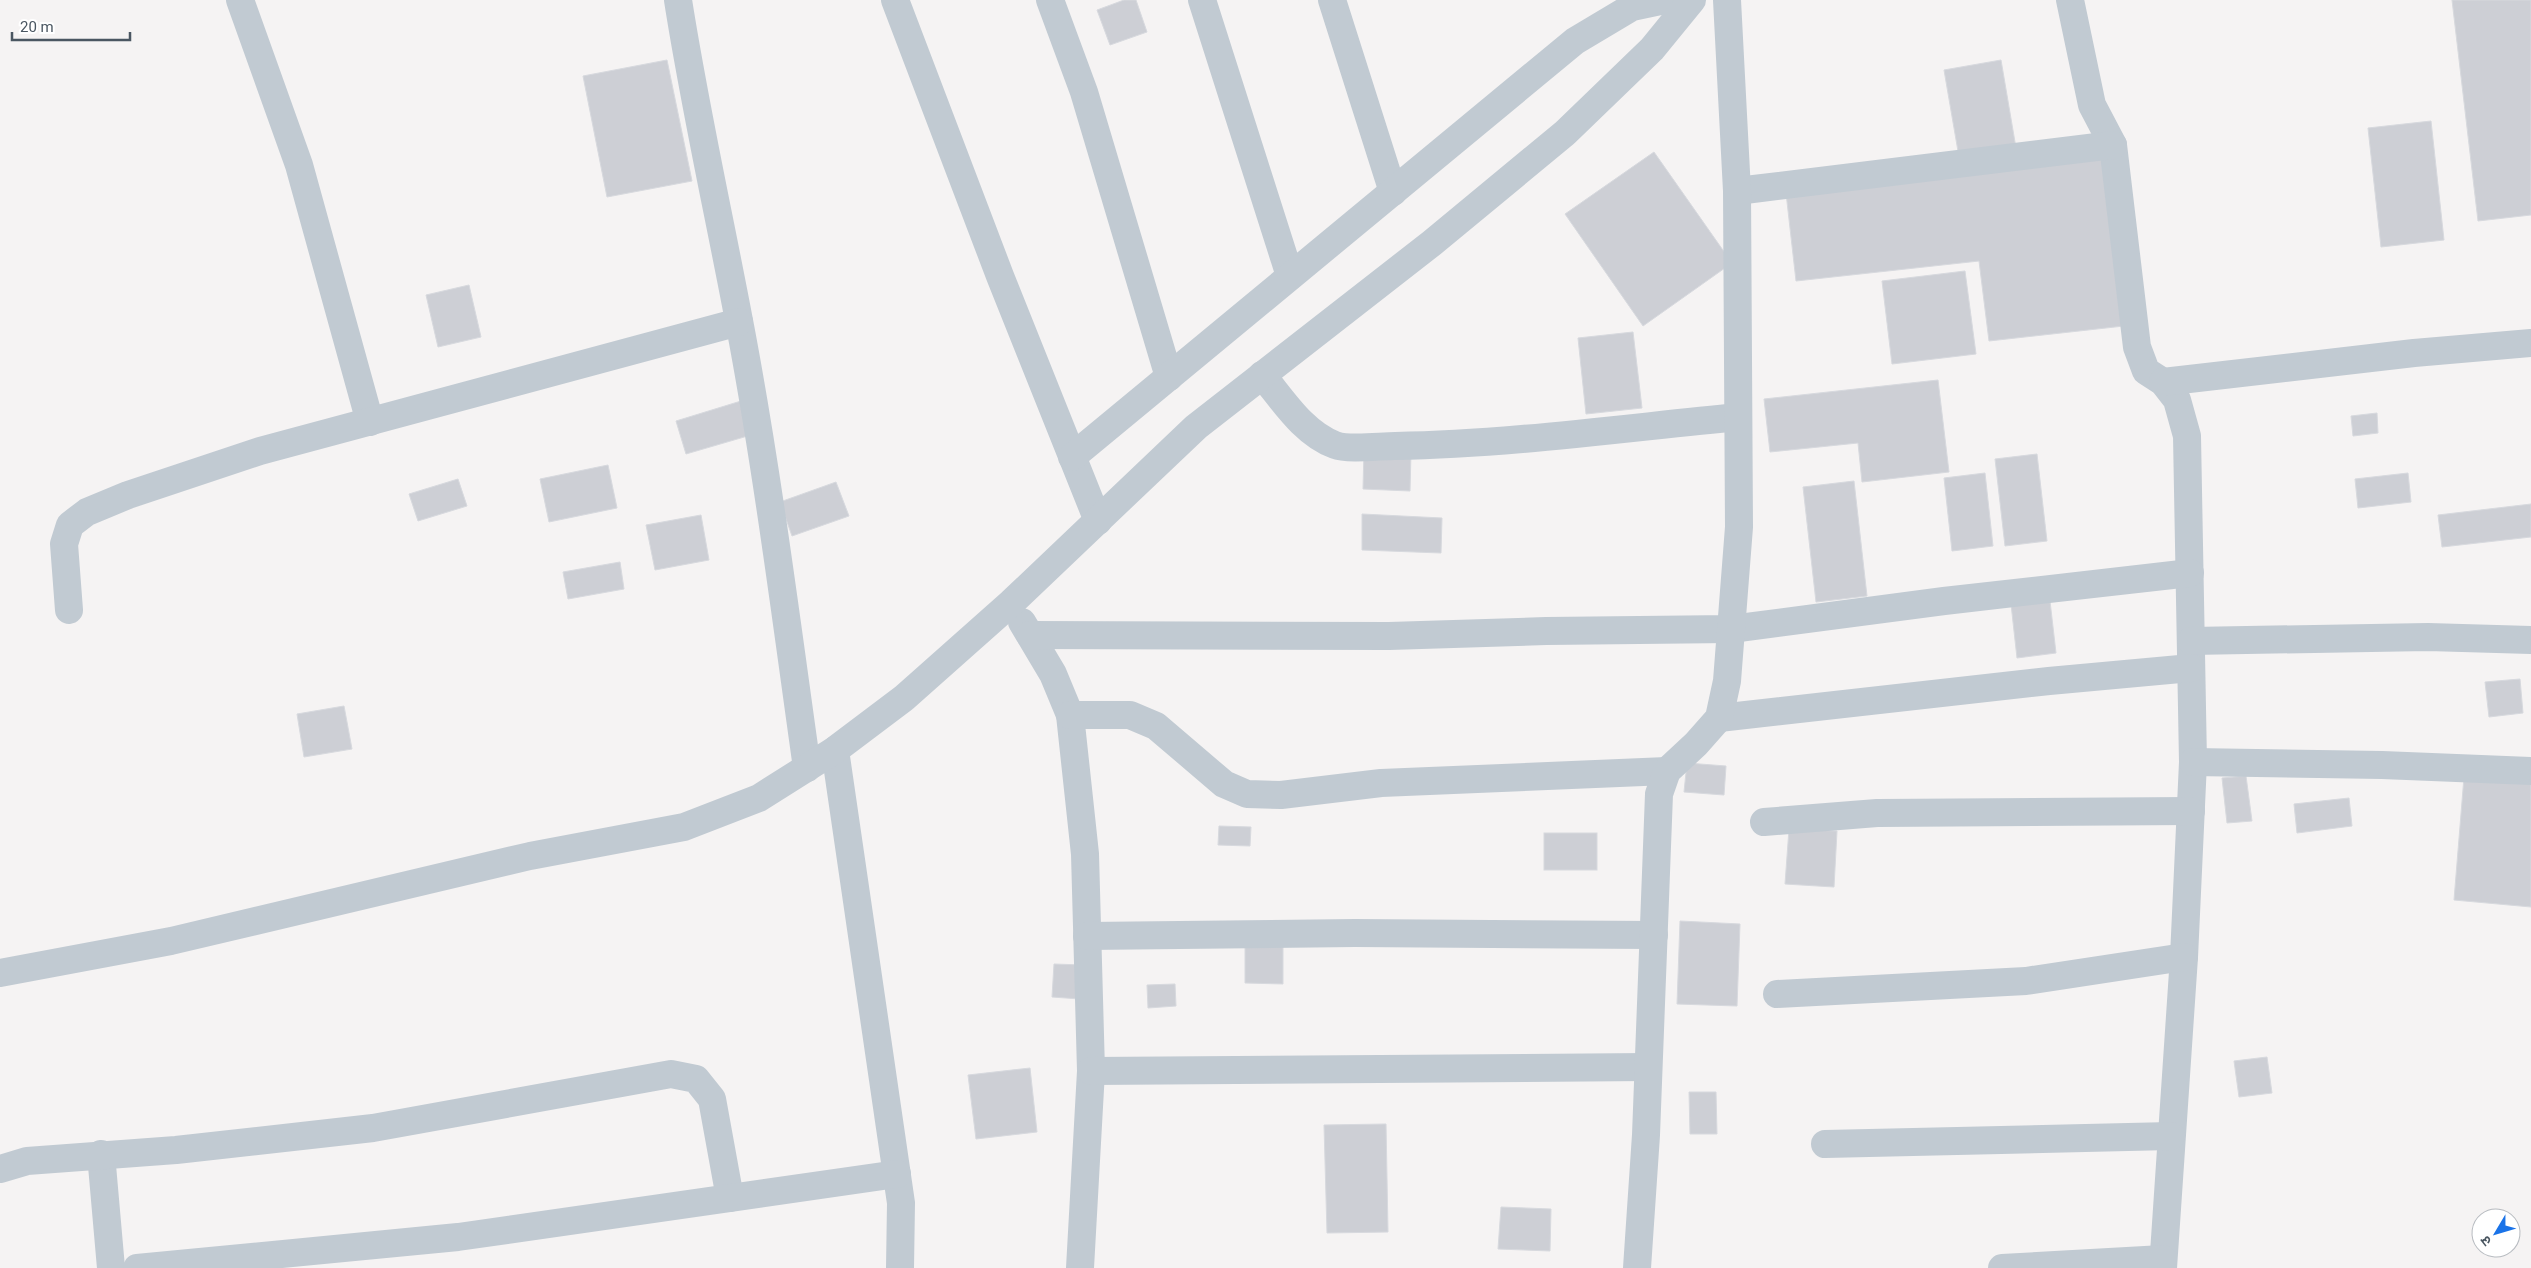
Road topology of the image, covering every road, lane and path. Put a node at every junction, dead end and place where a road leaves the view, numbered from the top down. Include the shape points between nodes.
1 (240, 0) edge
2 (678, 0) edge
3 (895, 0) edge
4 (1050, 0) edge
5 (1202, 0) edge
6 (1332, 0) edge
7 (1665, 0) edge
8 (1692, 0) edge
9 (1727, 0) edge
10 (2070, 0) edge
11 (2113, 145) junction
12 (1737, 191) junction
13 (1393, 192) junction
14 (1290, 276) junction
15 (739, 322) junction
16 (2531, 343) edge
17 (1262, 375) junction
18 (1169, 377) junction
19 (2162, 382) junction
20 (1738, 417) junction
21 (370, 422) junction
22 (1072, 457) junction
23 (1098, 521) junction
24 (2190, 573) junction
25 (1011, 603) junction
26 (70, 610) dead end
27 (1731, 629) junction
28 (1030, 635) junction
29 (2531, 640) edge
30 (2191, 641) junction
31 (2192, 668) junction
32 (1070, 716) junction
33 (1719, 718) junction
34 (835, 750) junction
35 (2193, 762) junction
36 (807, 768) junction
37 (1667, 771) junction
38 (2531, 771) edge
39 (2191, 811) junction
40 (1764, 822) dead end
41 (1654, 935) junction
42 (1087, 936) junction
43 (2184, 957) junction
44 (0, 973) edge
45 (1777, 994) dead end
46 (1648, 1067) junction
47 (1091, 1071) junction
48 (2171, 1136) junction
49 (1825, 1144) dead end
50 (102, 1154) junction
51 (0, 1169) edge
52 (897, 1174) junction
53 (730, 1198) junction
54 (2163, 1263) edge
55 (111, 1268) edge
56 (137, 1268) edge
57 (900, 1268) edge
58 (1080, 1268) edge
59 (1637, 1268) edge
60 (2002, 1268) edge

1 - 21 street via 299,165
2 - 15 street
3 - 22 street
4 - 18 street via 1084,92
5 - 14 street
6 - 13 street
7 - 13 street via 1632,7 1575,41
8 - 17 street via 1652,49 1565,133 1432,243
9 - 12 street
10 - 11 street via 2092,105
11 - 12 street
11 - 19 street via 2137,347 2146,371
12 - 20 street
13 - 14 street
14 - 18 street
15 - 21 street
15 - 36 street
16 - 19 street
17 - 20 street via 1299,419 1319,437 1337,446 1500,441
17 - 23 street via 1196,427
18 - 22 street
19 - 24 street via 2177,400 2187,436
20 - 27 street via 1739,527
21 - 26 street via 260,451 87,512 70,526 64,544
22 - 23 street
23 - 25 street
24 - 27 street
24 - 30 street
25 - 28 street
25 - 34 street via 904,698
27 - 28 street via 1389,636
27 - 33 street via 1727,681
28 - 32 street
29 - 30 street via 2428,637
30 - 31 street
31 - 33 street
31 - 35 street
32 - 37 street via 1130,715 1156,726 1224,784 1247,794 1281,795 1381,783
32 - 42 street via 1085,854
33 - 37 street
34 - 36 street
34 - 52 street
35 - 38 street
35 - 39 street
36 - 44 street via 759,798 684,827 530,856 171,941
37 - 41 street via 1659,794
39 - 40 street via 1877,813
39 - 43 street
41 - 42 street via 1354,933
41 - 46 street
42 - 47 street
43 - 45 street via 2026,981
43 - 48 street
46 - 47 street
46 - 59 street
47 - 58 street
48 - 49 street
48 - 54 street
50 - 51 street via 27,1161
50 - 53 street via 176,1150 373,1128 671,1074 696,1079 712,1099
50 - 55 street
52 - 53 street
52 - 57 street
53 - 56 street via 458,1237
54 - 60 street

